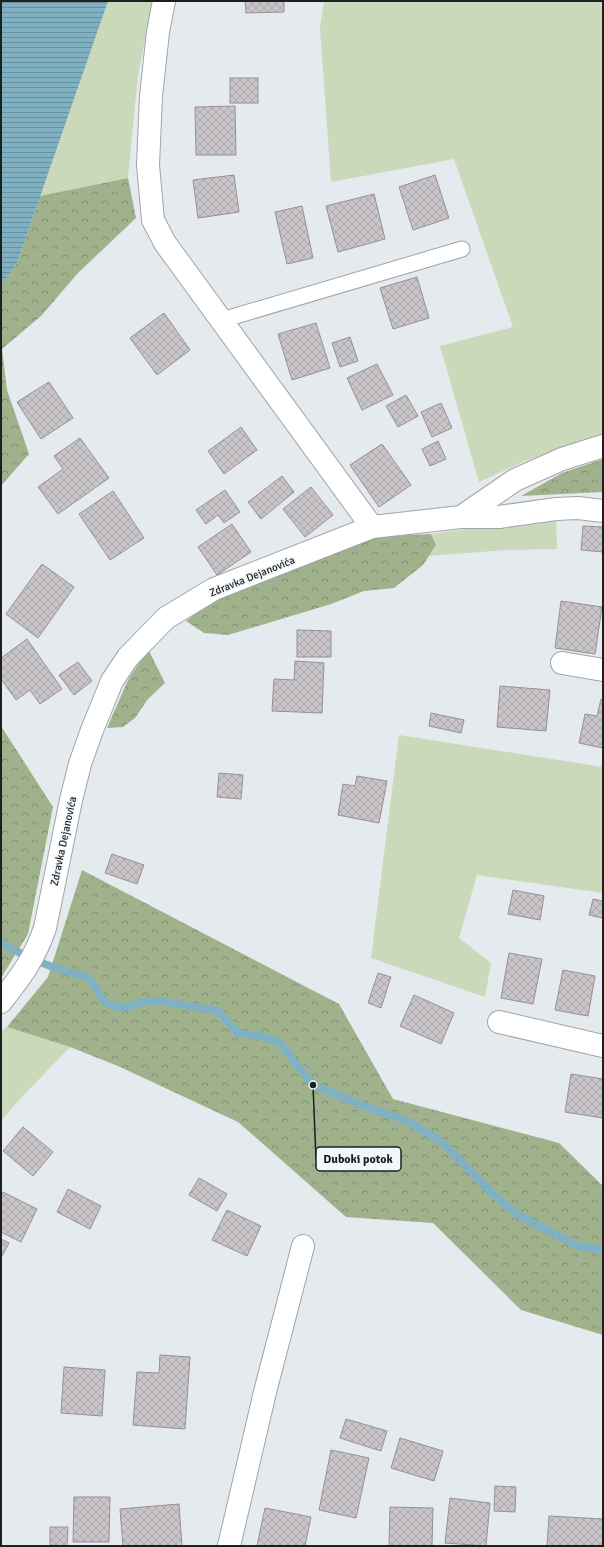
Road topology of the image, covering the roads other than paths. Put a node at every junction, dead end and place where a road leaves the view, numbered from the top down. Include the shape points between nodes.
1 (164, 1) edge
2 (462, 249) dead end
3 (222, 320) junction
4 (603, 446) edge
5 (603, 511) edge
6 (460, 517) junction
7 (372, 527) junction
8 (562, 663) dead end
9 (603, 670) edge
10 (1, 1002) edge
11 (499, 1022) dead end
12 (603, 1046) edge
13 (303, 1246) dead end
14 (229, 1546) edge

1 - 3 street via 151,96 148,165 153,220 165,243
2 - 3 lane
3 - 7 street
4 - 6 street, Zdravka Dejanovića via 516,480
5 - 6 street via 578,508 499,517
6 - 7 street, Zdravka Dejanovića
7 - 10 street, Zdravka Dejanovića via 214,589 166,618 128,657 112,681 80,764 45,928 38,948 26,970
8 - 9 street
11 - 12 street
13 - 14 street

